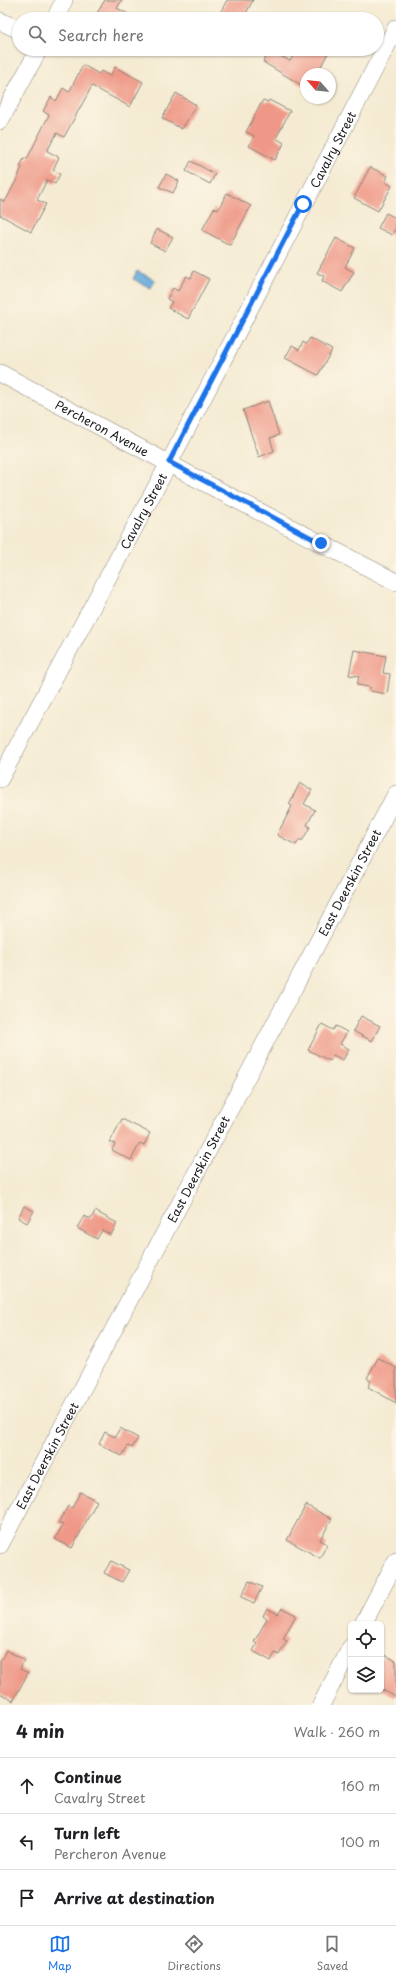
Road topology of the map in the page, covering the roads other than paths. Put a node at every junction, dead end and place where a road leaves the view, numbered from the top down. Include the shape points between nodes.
1 (64, 0) edge
2 (58, 12) edge
3 (0, 20) edge
4 (12, 26) edge
5 (396, 28) edge
6 (384, 51) edge
7 (35, 56) edge
8 (381, 56) edge
9 (0, 121) edge
10 (0, 373) edge
11 (169, 462) junction
12 (396, 582) edge
13 (0, 779) edge
14 (396, 794) edge
15 (1, 1541) edge
16 (396, 1561) edge
17 (365, 1621) edge
18 (348, 1653) edge
19 (321, 1705) edge

1 - 2 street
3 - 4 street
5 - 6 street, Cavalry Street
7 - 9 street
8 - 11 street, Cavalry Street
10 - 11 street, Percheron Avenue
11 - 12 street, Percheron Avenue
11 - 13 street, Cavalry Street
14 - 15 street, East Deerskin Street
16 - 17 street
18 - 19 street

